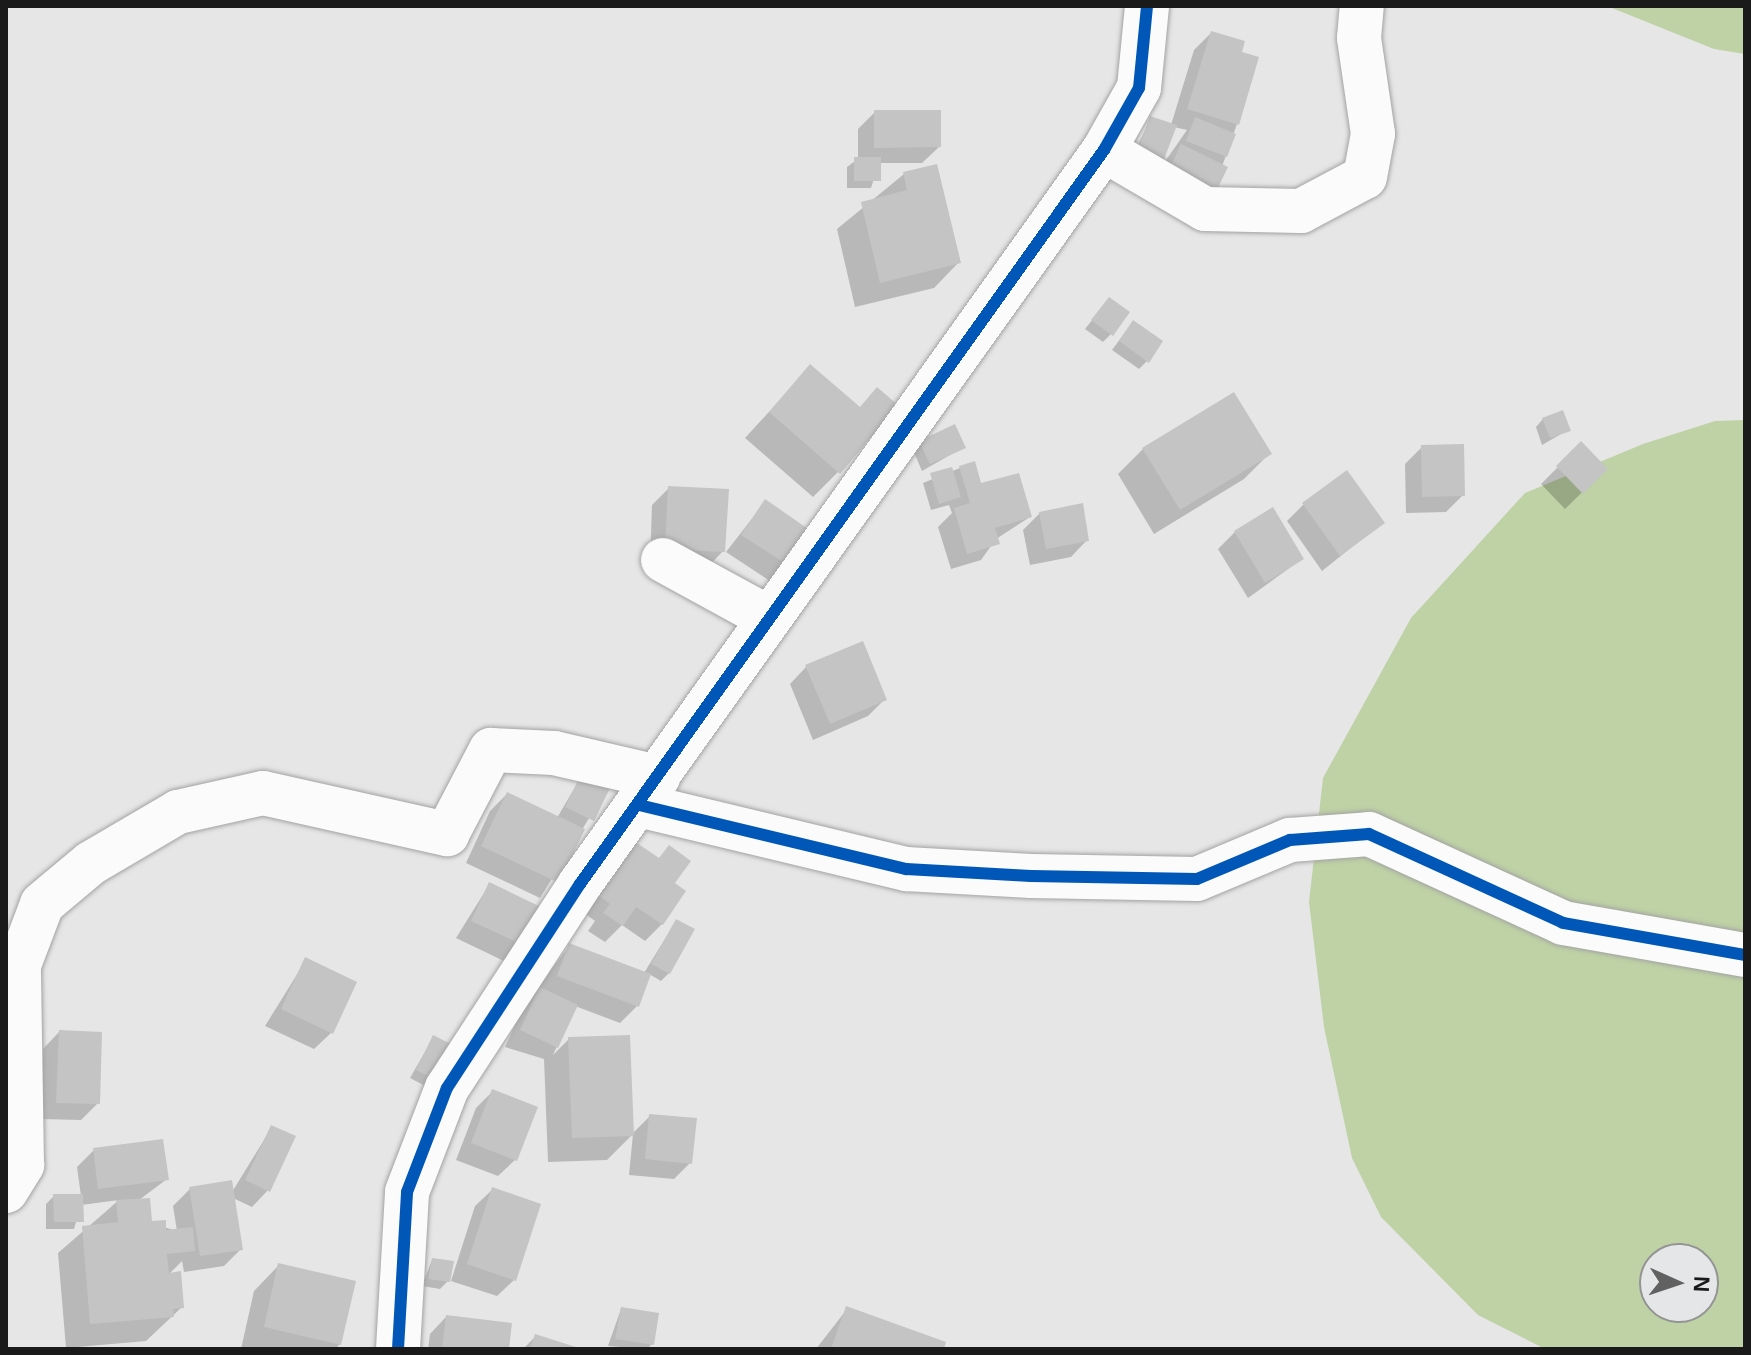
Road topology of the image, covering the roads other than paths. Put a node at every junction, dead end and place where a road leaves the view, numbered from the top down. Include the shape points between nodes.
1 (1147, 6) edge
2 (1362, 6) edge
3 (1104, 150) junction
4 (663, 560) dead end
5 (769, 618) junction
6 (648, 791) junction
7 (1745, 955) edge
8 (6, 1191) edge
9 (398, 1349) edge

1 - 3 street via 1139,88
2 - 3 street via 1359,38 1373,134 1365,177 1301,211 1205,209
3 - 5 street
4 - 5 street
5 - 6 street
6 - 7 street via 906,869 1197,879 1290,840 1369,834 1563,923
6 - 8 street via 554,753 491,750 447,834 263,793 178,812 91,863 42,904 19,965 22,1165
6 - 9 street via 447,1088 407,1192

